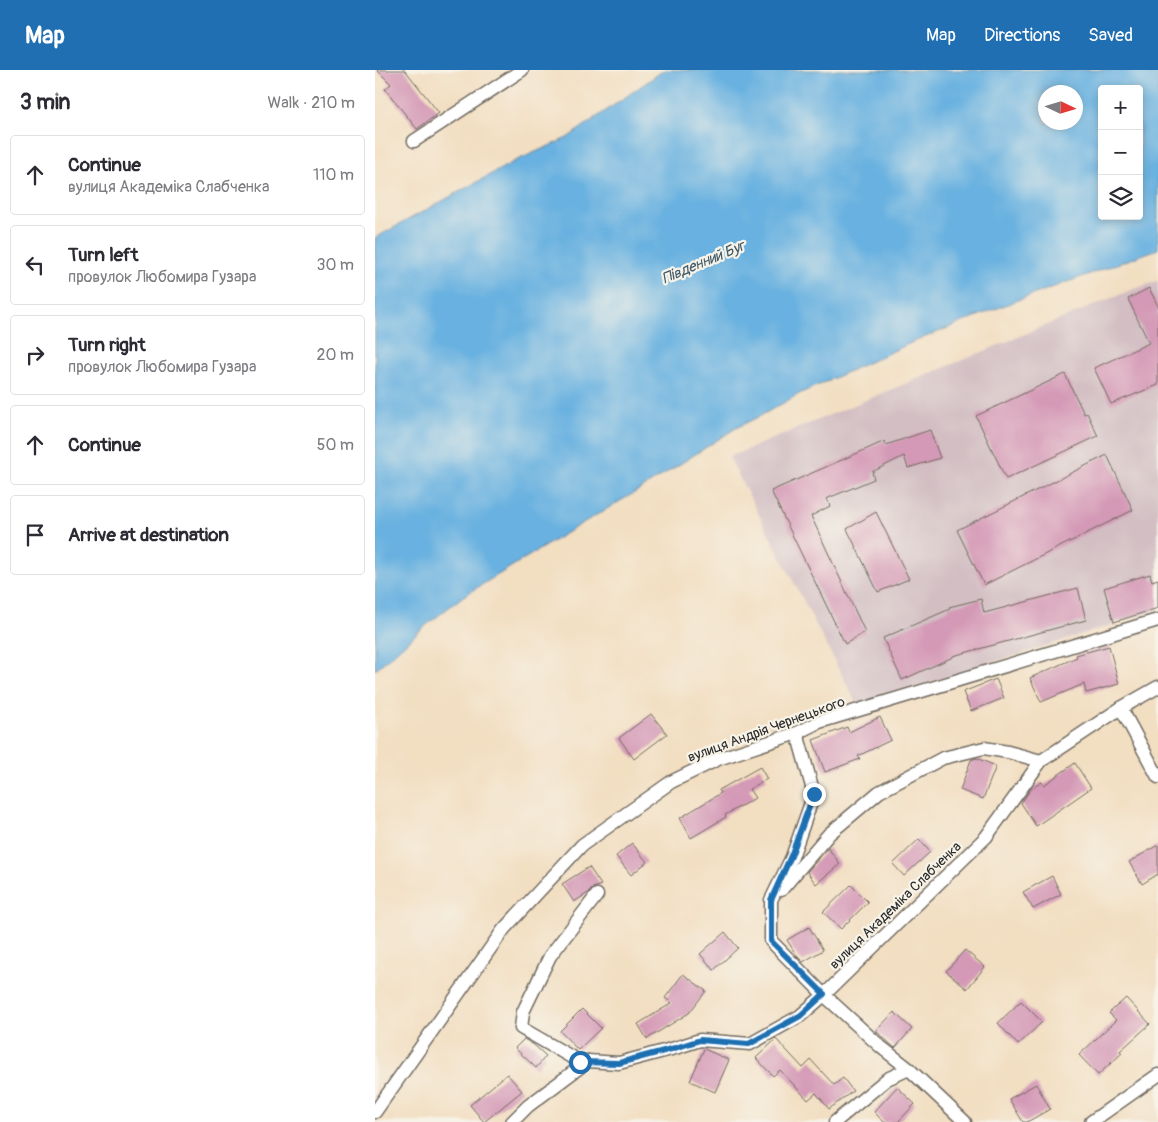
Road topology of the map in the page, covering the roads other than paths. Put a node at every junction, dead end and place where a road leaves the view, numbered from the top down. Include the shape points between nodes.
1 (522, 70) edge
2 (414, 141) dead end
3 (1158, 620) edge
4 (1158, 687) edge
5 (1121, 708) junction
6 (797, 733) junction
7 (1041, 761) junction
8 (1158, 778) edge
9 (597, 895) dead end
10 (771, 900) junction
11 (824, 994) junction
12 (589, 1061) junction
13 (909, 1069) junction
14 (1158, 1075) edge
15 (375, 1112) edge
16 (512, 1122) edge
17 (835, 1122) edge
18 (965, 1122) edge
19 (1091, 1122) edge

1 - 2 street
3 - 6 street, вулиця Андрія Чернецького via 819,722
4 - 5 street, вулиця Академіка Слабченка
5 - 7 street, вулиця Академіка Слабченка
5 - 8 street
6 - 10 street via 814,794
6 - 15 street, вулиця Андрія Чернецького via 718,759 671,782 583,845 504,929
7 - 10 street via 984,748 943,758 879,792 829,834
7 - 11 street, вулиця Академіка Слабченка via 986,837
9 - 12 street, вулиця Академіка Слабченка via 550,956 523,1012 521,1028 580,1062
10 - 11 street via 771,941
11 - 12 street, вулиця Академіка Слабченка via 800,1016 749,1044 700,1040 619,1063
11 - 13 street
12 - 16 street via 528,1106
13 - 17 street via 887,1079
13 - 18 street
14 - 19 street

